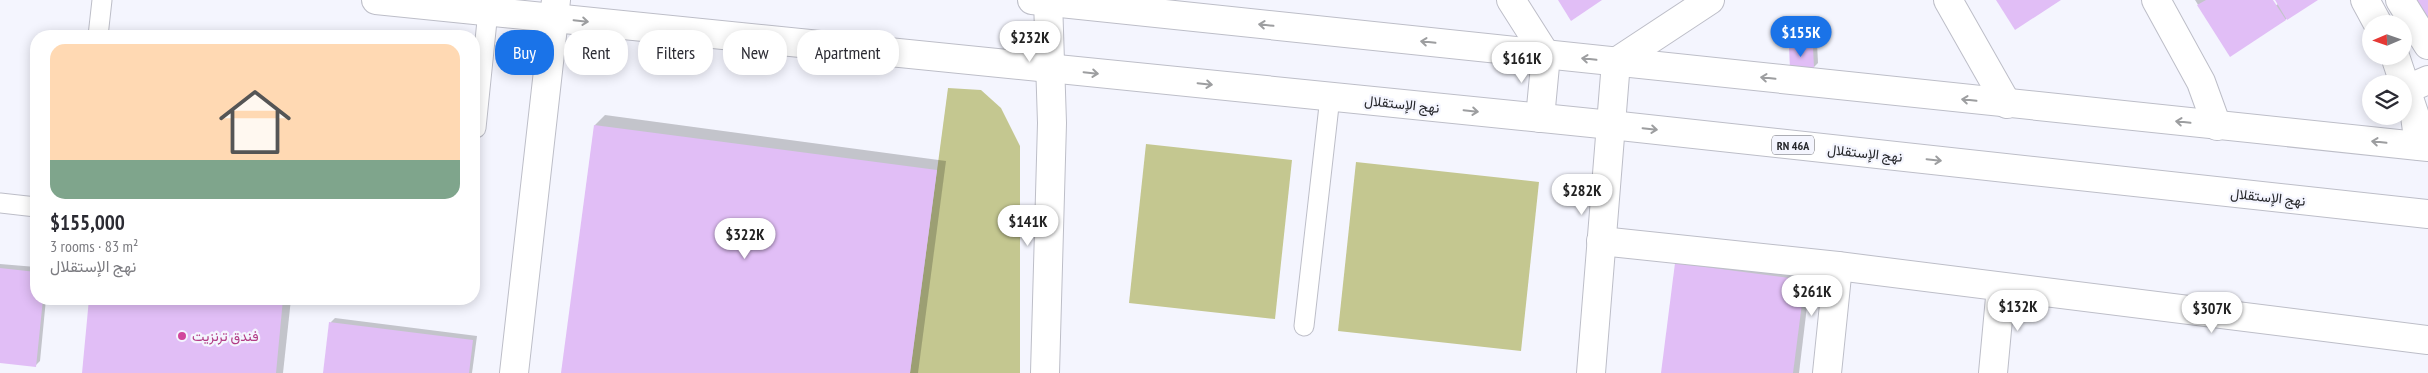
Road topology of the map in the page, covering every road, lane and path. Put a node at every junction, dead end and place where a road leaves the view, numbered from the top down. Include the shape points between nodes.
1 (102, 0) edge
2 (376, 0) edge
3 (1511, 0) edge
4 (1710, 0) edge
5 (1948, 0) edge
6 (2156, 0) edge
7 (2365, 0) edge
8 (2400, 0) edge
9 (1043, 1) edge
10 (486, 6) edge
11 (556, 9) edge
12 (2373, 15) edge
13 (99, 30) edge
14 (2428, 45) edge
15 (1546, 55) junction
16 (1616, 62) junction
17 (2402, 65) edge
18 (1052, 68) junction
19 (480, 79) edge
20 (2417, 84) edge
21 (1330, 97) junction
22 (2007, 104) junction
23 (1540, 118) junction
24 (1611, 125) junction
25 (2217, 126) junction
26 (2423, 146) edge
27 (0, 203) edge
28 (30, 206) edge
29 (2428, 214) edge
30 (1601, 241) junction
31 (1838, 266) junction
32 (2001, 287) junction
33 (1304, 326) dead end
34 (2428, 340) edge
35 (514, 373) edge
36 (1045, 373) edge
37 (1591, 373) edge
38 (1827, 373) edge
39 (1993, 373) edge

1 - 13 lane
2 - 10 main road, نهج الإستقلال / RN 46A
3 - 15 main road
4 - 16 main road
5 - 22 main road
6 - 25 main road via 2201,82
7 - 12 main road
8 - 14 main road
15 -> 9 main road
9 - 18 main road
10 - 11 main road, نهج الإستقلال / RN 46A
10 - 19 lane
11 -> 18 main road, نهج الإستقلال / RN 46A
11 - 35 main road
16 -> 15 main road
15 - 23 main road
22 -> 16 main road
16 - 24 main road
17 - 20 main road
18 -> 21 main road, نهج الإستقلال / RN 46A
18 - 36 main road
20 - 26 main road via 2415,116
21 -> 23 main road, نهج الإستقلال / RN 46A
21 - 33 lane
25 -> 22 main road
23 - 24 main road, نهج الإستقلال / RN 46A
24 -> 29 main road, نهج الإستقلال / RN 46A
24 - 30 main road
26 -> 25 main road
27 - 28 lane
30 - 31 main road
30 - 37 main road
31 - 32 main road
31 - 38 main road
32 - 34 main road
32 - 39 main road

